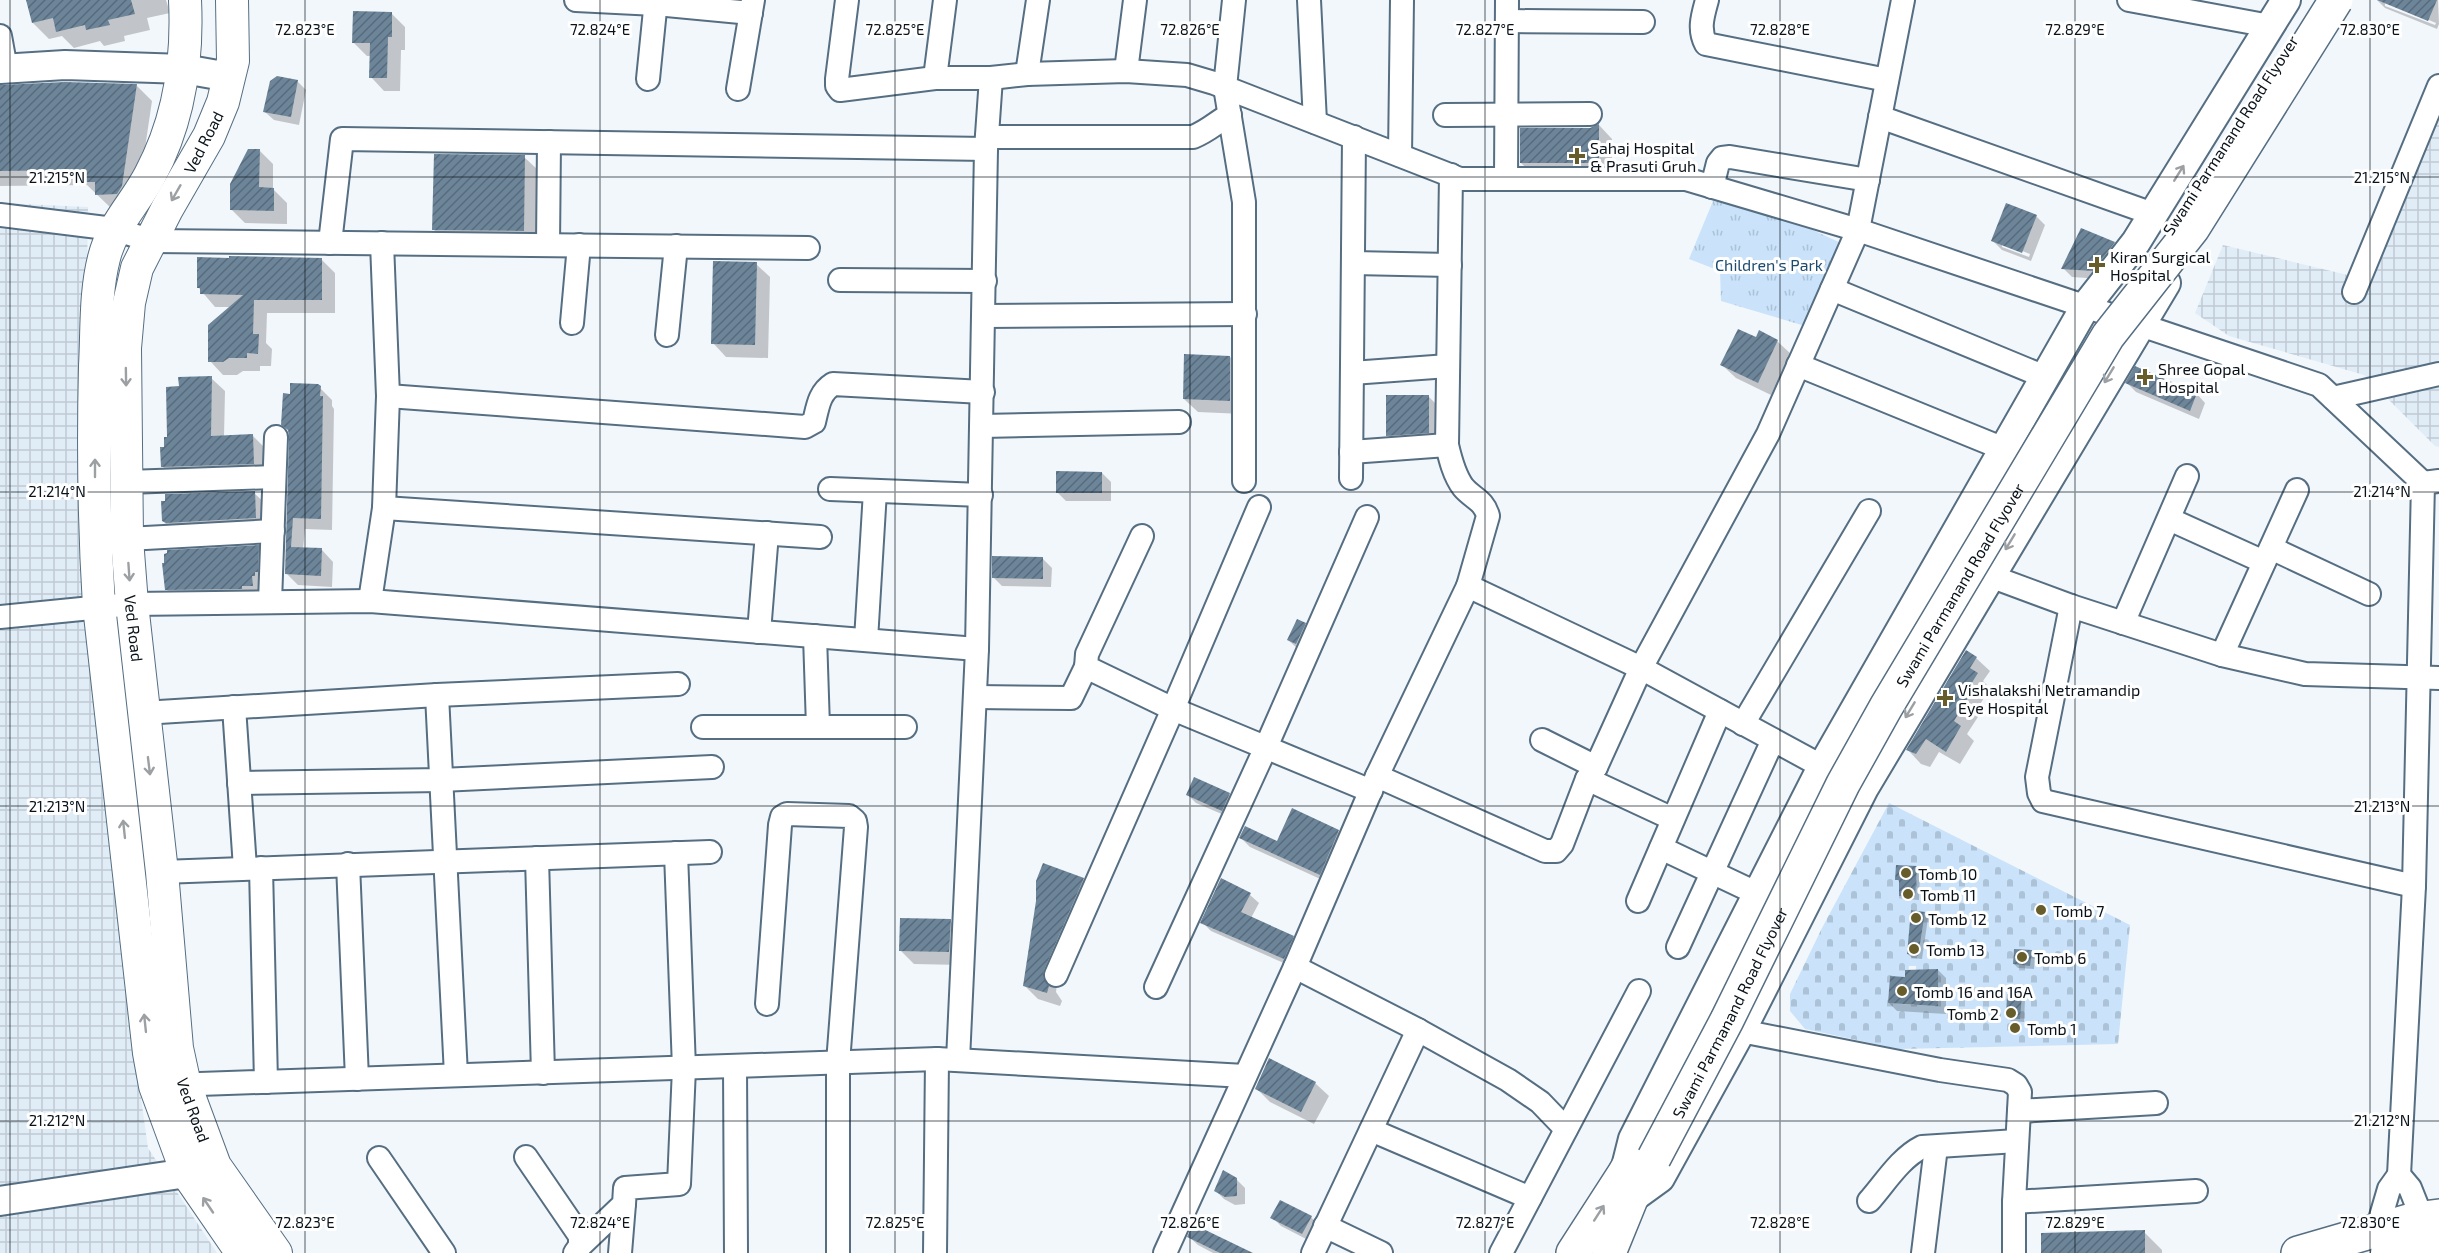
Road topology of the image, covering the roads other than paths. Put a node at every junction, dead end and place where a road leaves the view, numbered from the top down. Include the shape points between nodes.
1 (185, 0) edge
2 (232, 0) edge
3 (576, 0) edge
4 (847, 0) edge
5 (945, 0) edge
6 (1038, 0) edge
7 (1135, 0) edge
8 (1234, 0) edge
9 (1309, 0) edge
10 (1402, 0) edge
11 (1707, 0) edge
12 (1903, 0) edge
13 (2129, 0) edge
14 (2286, 0) edge
15 (2316, 0) edge
16 (2336, 0) edge
17 (2345, 0) edge
18 (656, 2) edge
19 (752, 7) edge
20 (1507, 10) edge
21 (1643, 22) dead end
22 (2270, 26) junction
23 (0, 36) edge
24 (3, 69) edge
25 (184, 69) junction
26 (1126, 71) junction
27 (1027, 74) junction
28 (229, 77) junction
29 (935, 78) junction
30 (991, 78) junction
31 (648, 79) dead end
32 (1887, 80) junction
33 (2439, 86) edge
34 (1226, 87) junction
35 (738, 89) dead end
36 (1590, 114) dead end
37 (1230, 115) junction
38 (1445, 115) dead end
39 (1507, 116) junction
40 (1880, 117) junction
41 (1315, 122) junction
42 (1353, 137) junction
43 (549, 142) junction
44 (986, 143) junction
45 (1400, 155) junction
46 (1451, 175) junction
47 (1506, 179) junction
48 (1868, 180) junction
49 (1712, 187) junction
50 (2153, 214) junction
51 (0, 215) edge
52 (114, 229) junction
53 (1858, 230) junction
54 (152, 241) junction
55 (330, 243) junction
56 (382, 243) junction
57 (548, 245) junction
58 (579, 245) junction
59 (676, 246) junction
60 (808, 248) dead end
61 (1353, 263) junction
62 (1450, 265) junction
63 (840, 280) dead end
64 (985, 281) junction
65 (1832, 289) junction
66 (2354, 292) dead end
67 (2085, 307) junction
68 (1245, 314) junction
69 (984, 316) junction
70 (572, 323) dead end
71 (2139, 324) junction
72 (667, 334) dead end
73 (1798, 365) junction
74 (1448, 366) junction
75 (1352, 373) junction
76 (2439, 374) edge
77 (2045, 377) junction
78 (983, 392) junction
79 (388, 396) junction
80 (2333, 398) junction
81 (1179, 422) dead end
82 (982, 426) junction
83 (276, 437) dead end
84 (1447, 445) junction
85 (2004, 449) junction
86 (1352, 452) junction
87 (2187, 476) dead end
88 (274, 477) junction
89 (1352, 478) dead end
90 (127, 482) junction
91 (1244, 482) dead end
92 (2431, 482) edge
93 (830, 489) dead end
94 (2297, 490) dead end
95 (875, 491) junction
96 (981, 495) junction
97 (1259, 507) dead end
98 (384, 508) junction
99 (1869, 511) dead end
100 (1367, 517) dead end
101 (2169, 519) junction
102 (273, 531) junction
103 (767, 533) junction
104 (1142, 536) dead end
105 (820, 537) dead end
106 (127, 539) junction
107 (2267, 555) junction
108 (1990, 576) junction
109 (1468, 586) junction
110 (2370, 594) dead end
111 (370, 601) junction
112 (270, 602) junction
113 (132, 604) junction
114 (99, 606) junction
115 (2071, 606) junction
116 (0, 617) edge
117 (2123, 623) junction
118 (759, 632) junction
119 (814, 636) junction
120 (866, 640) junction
121 (977, 649) junction
122 (2222, 655) junction
123 (1086, 667) junction
124 (1641, 668) junction
125 (2429, 678) edge
126 (678, 684) dead end
127 (437, 695) junction
128 (975, 697) junction
129 (234, 707) junction
130 (1173, 709) junction
131 (1720, 711) junction
132 (143, 713) junction
133 (1743, 724) junction
134 (703, 727) dead end
135 (818, 727) junction
136 (905, 727) dead end
137 (1542, 740) dead end
138 (1773, 740) junction
139 (1266, 747) junction
140 (1822, 766) junction
141 (712, 767) dead end
142 (1592, 773) junction
143 (441, 780) junction
144 (239, 783) junction
145 (1374, 784) junction
146 (1864, 788) junction
147 (1673, 819) junction
148 (1661, 848) junction
149 (710, 852) dead end
150 (676, 853) junction
151 (537, 858) junction
152 (445, 861) junction
153 (348, 864) junction
154 (254, 868) junction
155 (162, 872) junction
156 (1713, 873) junction
157 (2414, 886) junction
158 (1756, 893) junction
159 (1638, 902) dead end
160 (1678, 947) dead end
161 (1295, 967) junction
162 (1056, 975) dead end
163 (1156, 987) dead end
164 (1639, 991) dead end
165 (767, 1004) dead end
166 (1418, 1030) junction
167 (1741, 1031) junction
168 (948, 1060) junction
169 (838, 1063) junction
170 (735, 1066) junction
171 (684, 1068) junction
172 (543, 1073) junction
173 (456, 1076) junction
174 (1245, 1076) junction
175 (357, 1079) junction
176 (266, 1082) junction
177 (170, 1085) junction
178 (2157, 1103) dead end
179 (2019, 1111) junction
180 (1566, 1129) junction
181 (1371, 1130) junction
182 (2017, 1141) junction
183 (1936, 1147) junction
184 (1648, 1149) junction
185 (526, 1157) dead end
186 (379, 1158) dead end
187 (201, 1170) junction
188 (2399, 1175) junction
189 (1628, 1186) junction
190 (2196, 1191) dead end
191 (1530, 1198) junction
192 (0, 1201) edge
193 (1869, 1201) dead end
194 (2014, 1202) junction
195 (624, 1204) junction
196 (2433, 1224) edge
197 (1326, 1226) junction
198 (2382, 1241) edge
199 (578, 1249) edge
200 (242, 1253) edge
201 (276, 1253) edge
202 (444, 1253) edge
203 (620, 1253) edge
204 (736, 1253) edge
205 (838, 1253) edge
206 (935, 1253) edge
207 (1165, 1253) edge
208 (1313, 1253) edge
209 (1381, 1253) edge
210 (1501, 1253) edge
211 (1573, 1253) edge
212 (1609, 1253) edge
213 (1633, 1253) edge
214 (1923, 1253) edge
215 (2014, 1253) edge
216 (2298, 1253) edge

1 - 25 main road, Ved Road
2 - 28 main road, Ved Road via 233,61
3 - 18 street
4 - 29 street via 837,79 840,90
5 - 29 street
6 - 27 street
7 - 26 street
8 - 34 street
9 - 41 street
10 - 45 street
11 - 32 street via 1701,26 1706,44
12 - 32 street
13 - 22 street
14 - 22 street
15 - 184 highway, Swami Parmanand Road Flyover via 2178,220 2096,328 1872,699 1829,774
16 - 184 highway, Swami Parmanand Road Flyover, bridge via 2193,228 2108,336 1886,707 1843,784 1727,1020
17 - 71 street
18 - 19 street
18 - 31 street
19 - 35 street
20 - 21 street
20 - 39 street
50 -> 22 street
23 - 24 street
24 - 25 street via 65,65
25 - 28 street
25 - 52 main road, Ved Road via 168,138 150,176
26 - 27 street
26 - 34 street via 1187,75
27 - 30 street
28 -> 54 main road, Ved Road via 209,136
29 - 30 street
30 - 44 street
32 - 40 street
33 - 66 street
34 - 37 street
34 - 41 street
36 - 39 street
37 - 44 street via 1193,137
37 - 68 street via 1244,202
38 - 39 street
39 - 47 street
40 - 48 street
40 - 50 street
41 - 42 street
42 - 45 street
42 - 61 street
43 - 44 street
43 - 55 street via 342,139
43 - 57 street
44 - 64 street
45 - 46 street
46 - 47 street via 1460,179
46 - 62 street
47 - 49 street via 1686,179
48 - 49 street via 1730,156 1718,163
48 - 53 street
49 - 53 street
50 - 67 street
51 - 52 street
52 - 54 street
114 -> 52 main road, Ved Road via 94,396 98,294 104,257
53 - 65 street
53 - 67 street
54 - 55 street
54 -> 90 main road, Ved Road via 137,268 129,303 125,348
55 - 56 street
56 - 57 street
56 - 79 street
57 - 58 street
58 - 59 street
58 - 70 street
59 - 60 street
59 - 72 street
61 - 62 street
61 - 75 street
62 - 74 street
63 - 64 street
64 - 69 street
65 - 73 street
65 - 77 street
67 - 71 street
67 - 77 street
68 - 69 street
68 - 91 street
69 - 78 street
71 - 80 street via 2319,385
71 -> 108 street
73 - 85 street
73 - 124 street via 1768,434
74 - 75 street
74 - 84 street
75 - 86 street
76 - 80 street
77 - 85 street
78 - 79 street via 833,384 820,397 814,422 805,427
78 - 82 street
79 - 98 street
80 - 92 street
81 - 82 street
82 - 96 street
83 - 88 street
84 - 86 street
84 - 109 street via 1462,486 1486,508 1488,516
85 - 140 street
86 - 89 street
87 - 101 street
88 - 90 street
88 - 102 street
90 - 106 main road, Ved Road
92 - 125 street
93 - 95 street
94 - 107 street
95 - 96 street
95 - 120 street
96 - 121 street
97 - 130 street
98 - 103 street
98 - 111 street
99 - 133 street
100 - 139 street
101 - 107 street
101 - 117 street
102 - 106 street
102 - 112 street
103 - 105 street
103 - 118 street
104 - 123 street via 1087,654
106 -> 113 main road, Ved Road
107 - 110 street
107 - 122 street
108 - 115 street
108 -> 146 street
109 - 124 street
109 - 145 street
111 - 112 street
111 - 118 street
112 - 113 street
113 - 114 street
113 - 132 main road, Ved Road
114 - 116 street
177 -> 114 main road, Ved Road via 149,1053
115 - 117 street
115 - 157 street via 2037,777 2043,801
117 - 122 street
118 - 119 street
119 - 120 street
119 - 135 street
120 - 121 street
121 - 128 street
122 - 125 street via 2305,674
123 - 128 street via 1071,698
123 - 130 street
124 - 131 street
124 - 142 street
125 - 157 street
126 - 127 street
127 - 129 street
127 - 143 street
128 - 168 street
129 - 132 street
129 - 144 street
130 - 139 street
130 - 162 street
131 - 133 street
131 - 147 street
132 -> 155 main road, Ved Road
133 - 138 street
134 - 135 street
135 - 136 street
137 - 142 street
138 - 140 street
138 - 156 street
139 - 145 street
139 - 163 street
140 - 146 street
140 - 158 street
141 - 143 street
142 - 145 street via 1556,851 1545,851
142 - 147 street
143 - 144 street
143 - 152 street
144 - 154 street
145 - 161 street
146 - 167 street
147 - 148 street
148 - 156 street
148 - 159 street
149 - 150 street
150 - 151 street
150 - 171 street
151 - 152 street
151 - 172 street
152 - 153 street
152 - 173 street
153 - 154 street
153 - 175 street
154 - 155 street
154 - 176 street
155 - 177 main road, Ved Road via 177,1048
156 - 158 street
156 - 160 street
157 - 188 street
158 - 189 street via 1633,1139
161 - 166 street
161 - 174 street
164 - 180 street
165 - 169 street via 782,818 787,814 849,816 856,827
166 - 180 street via 1508,1080 1540,1102
166 - 181 street
167 - 179 street via 2008,1080 2020,1092
167 - 189 street via 1660,1178
168 - 169 street
168 - 174 street
168 - 206 street
169 - 170 street
169 - 205 street
170 - 171 street
170 - 204 street
171 - 172 street
171 - 195 street via 679,1184 625,1188
172 - 173 street
173 - 175 street
174 - 207 street
175 - 176 street
176 - 177 street
177 - 187 main road, Ved Road
178 - 179 street
179 - 182 street
180 - 191 street
181 - 191 street
181 - 197 street
182 - 183 street
182 - 194 street
183 - 193 street via 1912,1152
183 - 214 street
184 - 189 highway, Swami Parmanand Road Flyover
185 - 199 street via 580,1236
186 - 202 street
187 - 192 street
200 -> 187 main road, Ved Road
187 - 201 main road, Ved Road
188 - 196 street
188 - 198 street via 2389,1189
211 -> 189 highway
189 - 212 highway
189 - 213 highway
190 - 194 street
191 - 210 street
194 - 215 street
195 - 199 street
195 - 203 street
196 - 198 highway
197 - 208 street
197 - 209 street
198 - 216 highway

